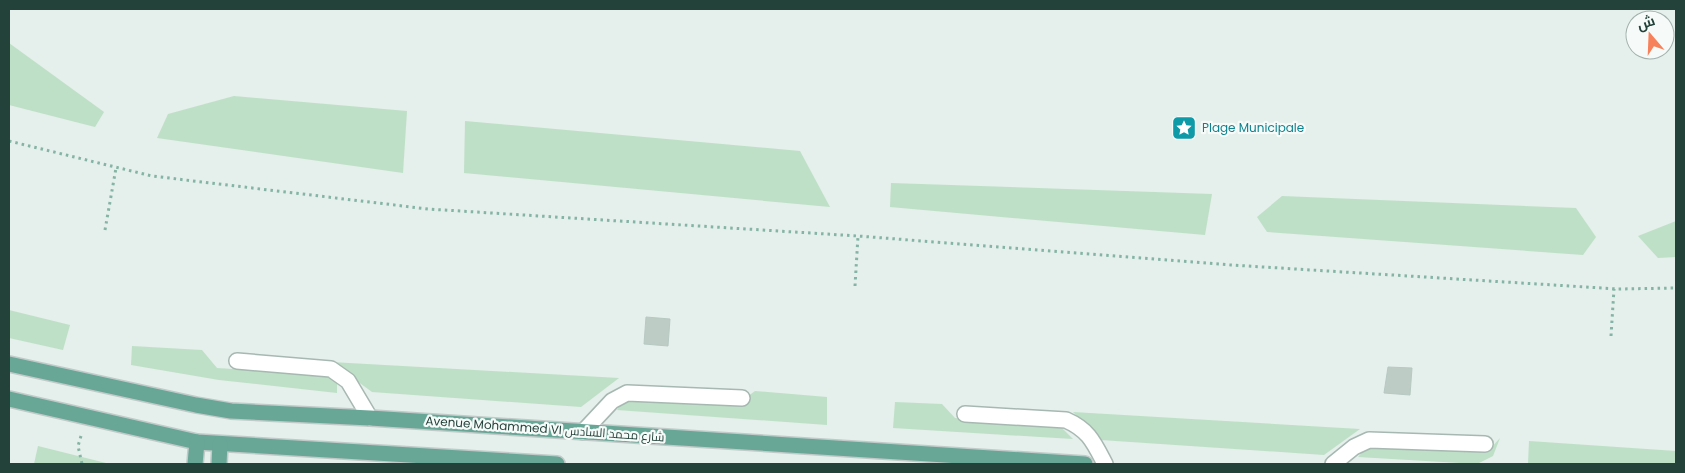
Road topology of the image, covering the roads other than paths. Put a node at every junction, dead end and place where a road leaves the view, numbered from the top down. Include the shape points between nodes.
1 (237, 361) dead end
2 (9, 364) edge
3 (742, 398) dead end
4 (9, 399) edge
5 (965, 414) dead end
6 (370, 418) junction
7 (583, 432) junction
8 (197, 442) junction
9 (220, 444) junction
10 (1485, 444) dead end
11 (195, 464) edge
12 (219, 464) edge
13 (557, 464) edge
14 (1085, 464) edge
15 (1105, 464) edge
16 (1333, 464) edge

1 - 6 lane via 331,368 348,381
2 - 6 main road, Avenue Mohammed VI شارع محمد السادس via 196,406 231,411
3 - 7 lane via 627,393 612,401
4 - 8 main road
5 - 15 lane via 1066,420 1079,426 1091,439
6 - 7 main road, Avenue Mohammed VI شارع محمد السادس
7 - 14 main road, Avenue Mohammed VI شارع محمد السادس
8 - 9 main road
8 - 11 main road
9 - 12 main road
9 - 13 main road
10 - 16 lane via 1369,440

